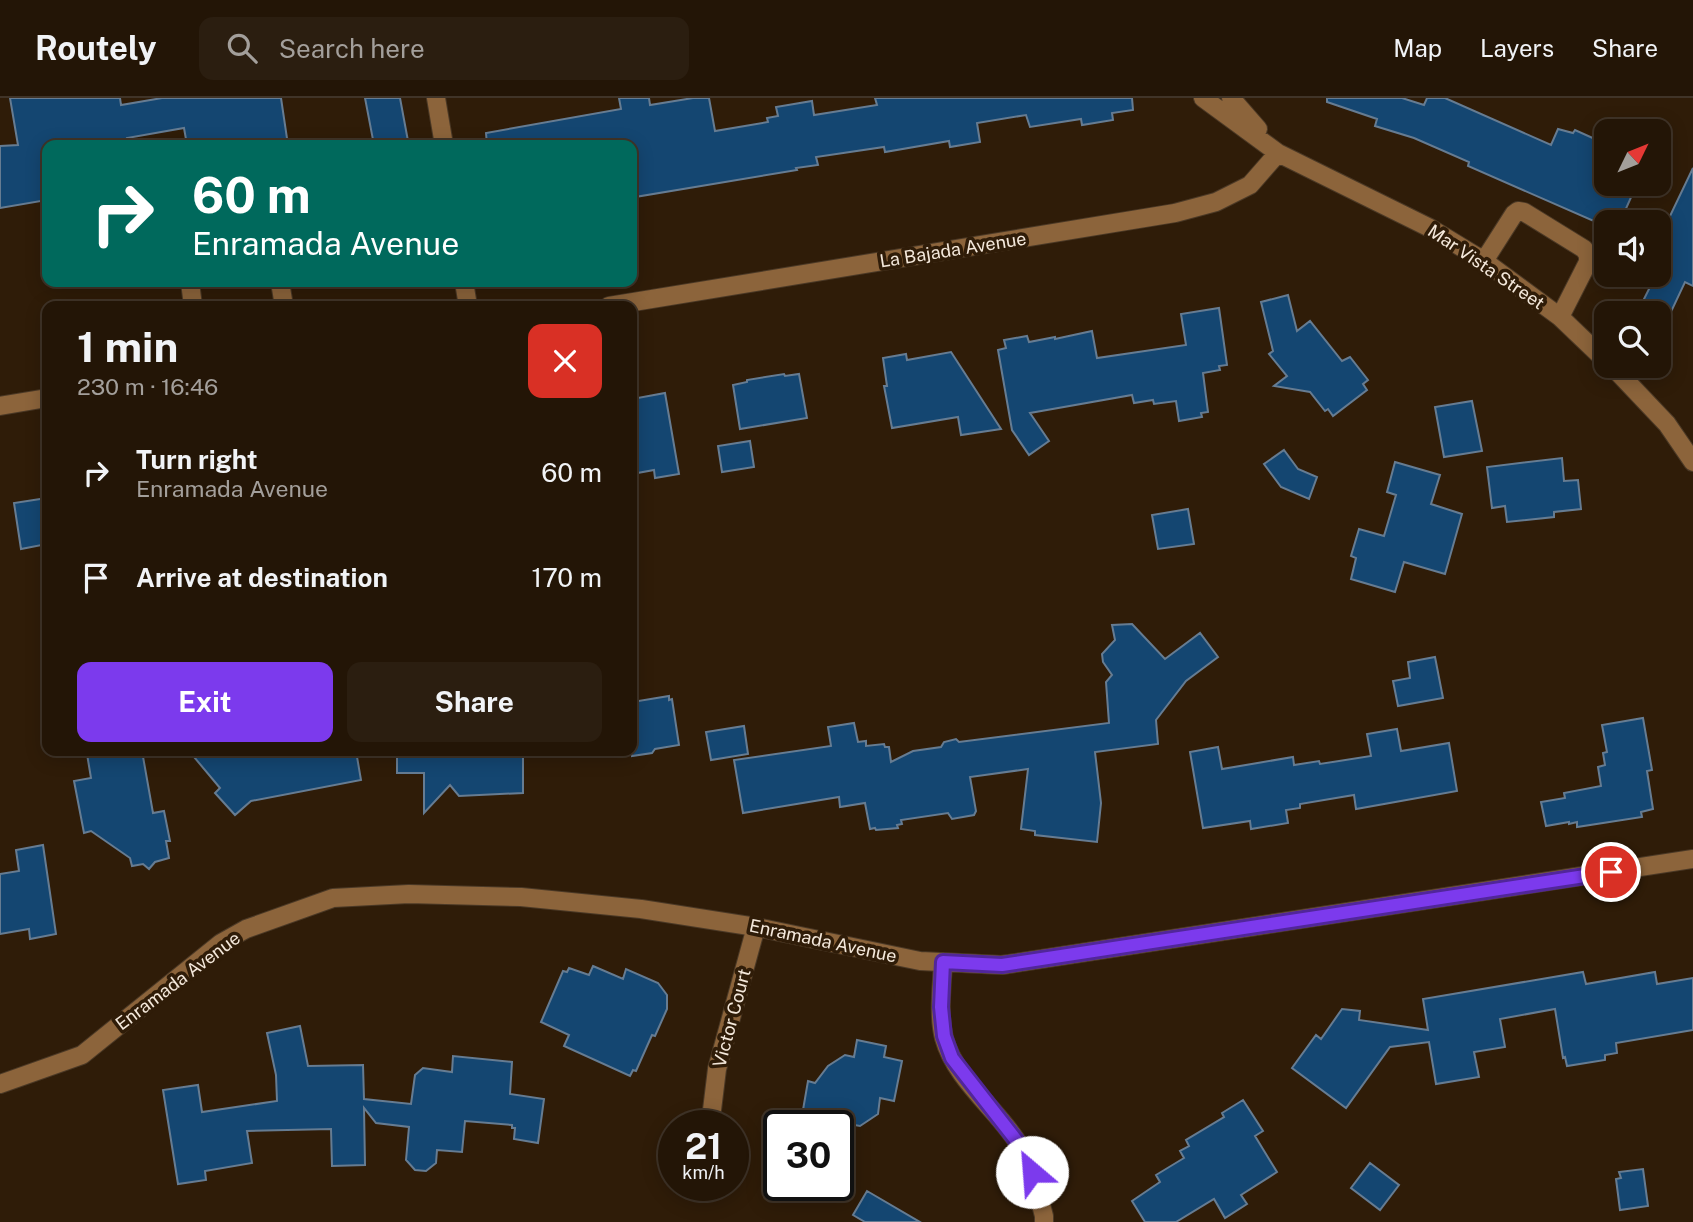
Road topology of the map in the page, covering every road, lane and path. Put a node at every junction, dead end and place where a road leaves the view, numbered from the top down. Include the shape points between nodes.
1 (436, 98) edge
2 (1203, 98) edge
3 (1231, 98) edge
4 (443, 140) edge
5 (1278, 153) junction
6 (1483, 261) junction
7 (637, 301) edge
8 (1560, 317) junction
9 (1594, 349) edge
10 (1623, 378) edge
11 (42, 399) edge
12 (0, 406) edge
13 (1693, 462) edge
14 (1693, 859) edge
15 (756, 927) junction
16 (943, 962) junction
17 (0, 1084) edge
18 (712, 1110) dead end
19 (1044, 1222) edge

1 - 4 street
2 - 5 street, Mar Vista Street
3 - 5 street, Mar Vista Street
5 - 6 street, Mar Vista Street via 1430,228
5 - 7 street, La Bajada Avenue via 1250,185 1216,202 1175,213
6 - 8 street, Mar Vista Street
6 - 8 street via 1518,211 1584,249 1588,262
8 - 9 street, Mar Vista Street
10 - 13 street via 1667,424
11 - 12 street
14 - 16 street, Enramada Avenue via 1002,965
15 - 16 street, Enramada Avenue
15 - 17 street, Enramada Avenue via 521,897 409,894 333,898 246,929 221,943 82,1055
15 - 18 street, Victor Court via 717,1069
16 - 19 street via 941,1007 952,1058 1027,1157

